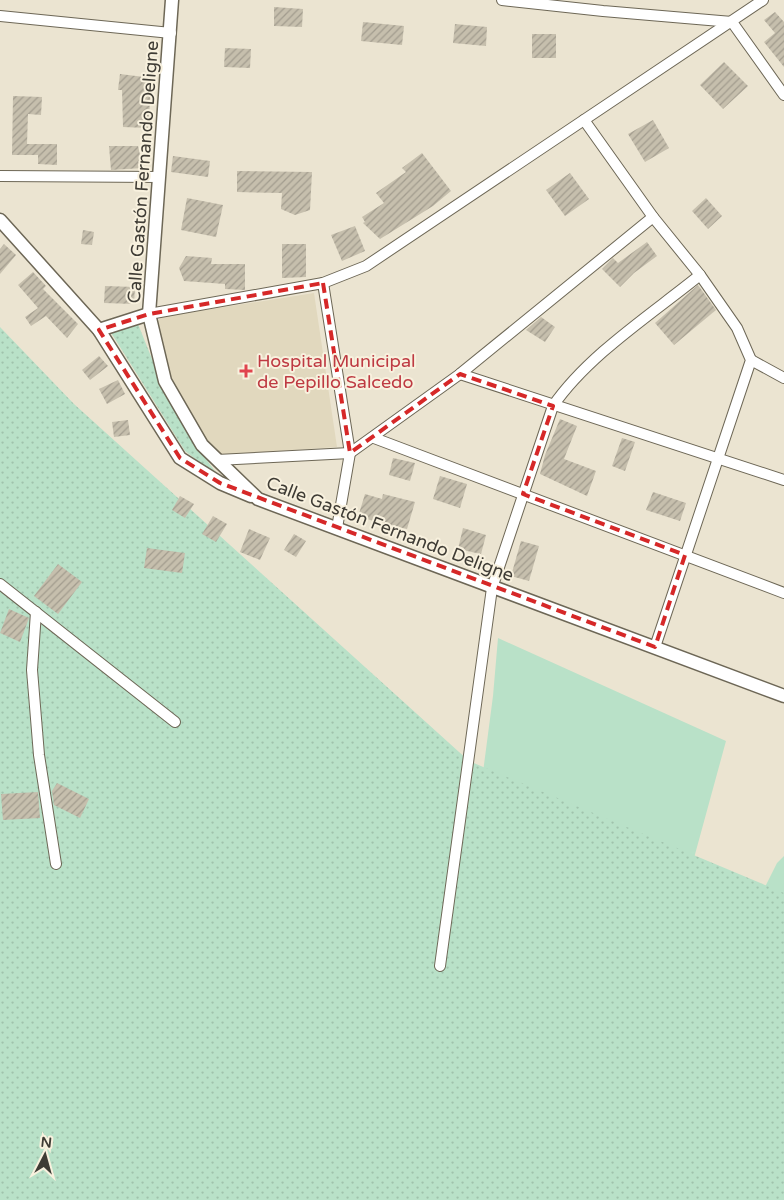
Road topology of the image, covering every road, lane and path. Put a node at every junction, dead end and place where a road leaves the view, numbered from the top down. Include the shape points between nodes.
1 (172, 0) edge
2 (502, 0) edge
3 (604, 0) edge
4 (763, 0) edge
5 (603, 12) junction
6 (0, 16) edge
7 (732, 22) junction
8 (171, 33) junction
9 (784, 95) edge
10 (584, 120) junction
11 (0, 176) edge
12 (159, 177) junction
13 (653, 217) junction
14 (0, 220) edge
15 (700, 275) junction
16 (323, 283) junction
17 (149, 314) junction
18 (99, 330) junction
19 (751, 360) junction
20 (460, 374) junction
21 (784, 378) edge
22 (553, 406) junction
23 (374, 438) junction
24 (350, 453) junction
25 (718, 458) junction
26 (217, 460) junction
27 (784, 480) edge
28 (523, 494) junction
29 (258, 499) junction
30 (338, 528) junction
31 (685, 556) junction
32 (0, 584) edge
33 (492, 588) junction
34 (784, 593) edge
35 (36, 612) junction
36 (655, 647) junction
37 (784, 696) edge
38 (175, 722) dead end
39 (56, 864) dead end
40 (440, 966) dead end

1 - 8 street, Calle Gastón Fernando Deligne
2 - 5 street
3 - 5 street
4 - 7 street
5 - 7 street
6 - 8 street
7 - 9 street
7 - 10 street
8 - 12 street, Calle Gastón Fernando Deligne
10 - 13 street
10 - 16 street via 366,266
11 - 12 street
12 - 17 street, Calle Gastón Fernando Deligne
13 - 15 street
13 - 20 street
14 - 18 street
15 - 19 street via 738,328
15 - 22 street via 568,384
16 - 17 street
16 - 24 street
17 - 18 street
17 - 26 street, Calle Gastón Fernando Deligne via 165,381 202,445
18 - 29 street via 180,458 220,483
19 - 21 street
19 - 25 street
20 - 22 street
20 - 23 street
22 - 25 street
22 - 28 street
23 - 24 street
23 - 28 street
24 - 26 street
24 - 30 street
25 - 27 street
25 - 31 street
26 - 29 street, Calle Gastón Fernando Deligne
28 - 31 street
28 - 33 street
29 - 30 street, Calle Gastón Fernando Deligne
30 - 33 street, Calle Gastón Fernando Deligne
31 - 34 street
31 - 36 street
32 - 35 street
33 - 36 street, Calle Gastón Fernando Deligne
33 - 40 street
35 - 38 street
35 - 39 street via 32,670 39,755
36 - 37 street, Calle Gastón Fernando Deligne

